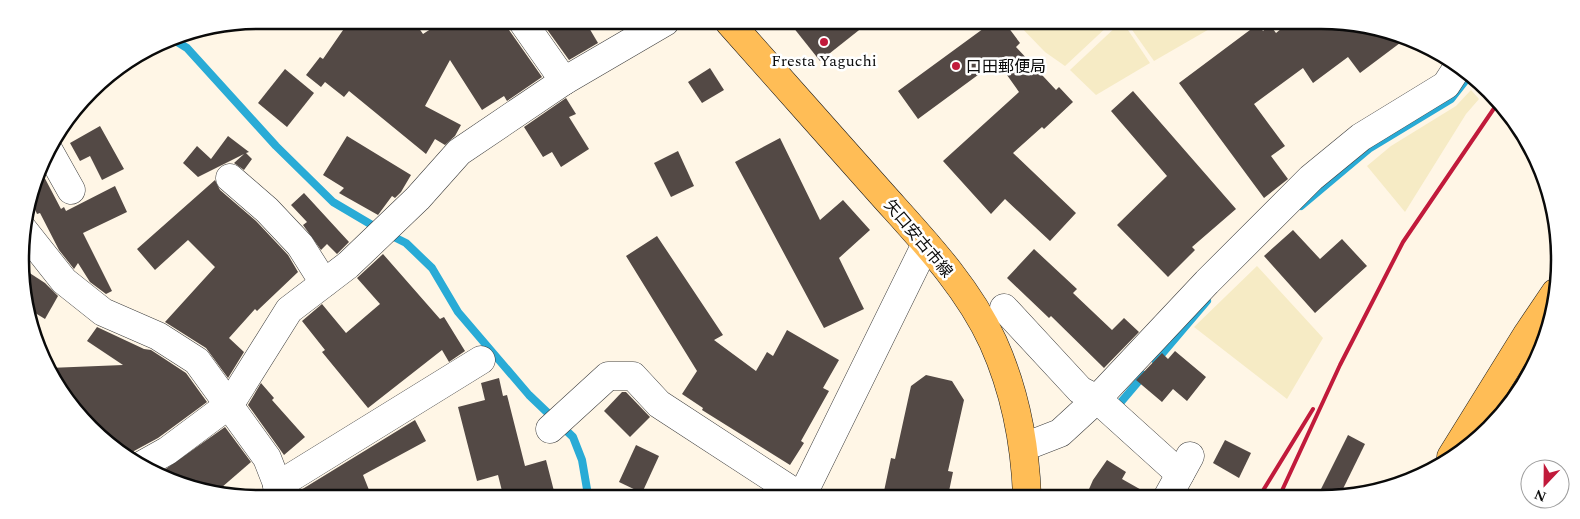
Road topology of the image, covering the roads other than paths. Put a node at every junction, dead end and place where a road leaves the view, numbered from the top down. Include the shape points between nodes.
1 (528, 29) edge
2 (653, 29) edge
3 (735, 29) edge
4 (1455, 72) edge
5 (564, 81) junction
6 (53, 157) edge
7 (230, 178) dead end
8 (71, 190) dead end
9 (30, 238) edge
10 (926, 244) junction
11 (324, 283) junction
12 (1547, 305) edge
13 (1004, 308) dead end
14 (481, 360) dead end
15 (1097, 398) junction
16 (230, 404) junction
17 (550, 429) dead end
18 (1459, 444) edge
19 (1024, 447) junction
20 (148, 461) edge
21 (1179, 476) edge
22 (279, 490) edge
23 (792, 490) edge
24 (804, 490) edge
25 (1026, 490) edge

1 - 5 street
2 - 5 street
3 - 10 main road, 矢口安古市線
4 - 15 street via 1446,85 1361,137 1311,178
5 - 11 street via 459,152 418,198 348,265
6 - 8 street
7 - 11 street via 268,210 300,246
9 - 16 street via 64,281 103,312 158,336 197,361
10 - 19 main road, 矢口安古市線 via 963,291 993,342 1012,394
10 - 24 street
11 - 16 street via 289,310
12 - 18 main road
13 - 15 street via 1080,390
14 - 22 street
15 - 19 street via 1060,434
15 - 21 street
16 - 20 street
16 - 22 street via 267,458
17 - 23 street via 608,376 633,376 659,404
19 - 25 main road, 矢口安古市線

